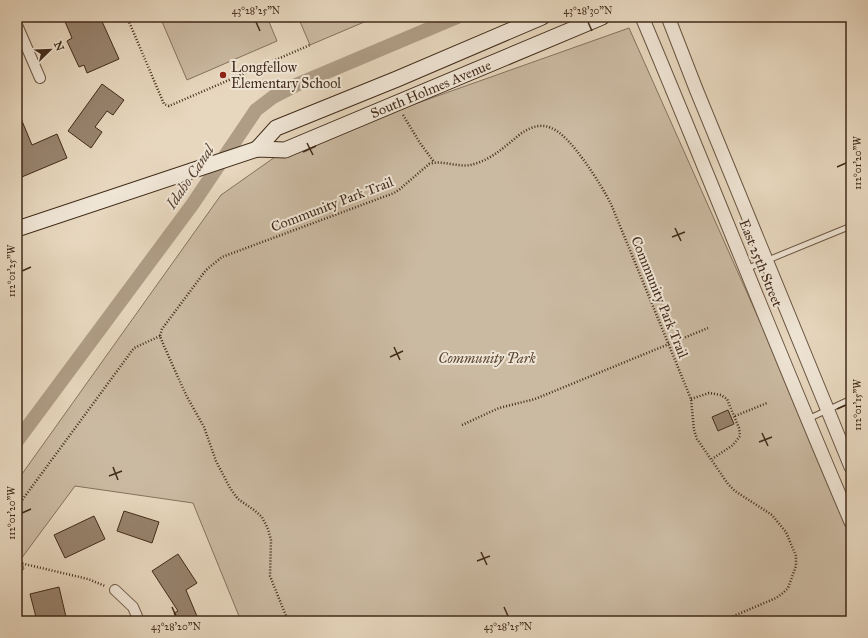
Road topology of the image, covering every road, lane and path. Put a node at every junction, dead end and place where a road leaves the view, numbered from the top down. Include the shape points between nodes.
1 (127, 17) edge
2 (542, 17) edge
3 (602, 17) edge
4 (642, 17) edge
5 (668, 17) edge
6 (17, 25) edge
7 (310, 44) dead end
8 (40, 78) dead end
9 (396, 104) junction
10 (257, 149) junction
11 (434, 162) junction
12 (851, 226) edge
13 (17, 229) edge
14 (766, 261) junction
15 (746, 268) junction
16 (708, 328) dead end
17 (160, 336) junction
18 (668, 343) junction
19 (691, 399) junction
20 (851, 399) edge
21 (767, 403) dead end
22 (827, 410) junction
23 (735, 416) junction
24 (808, 419) junction
25 (462, 425) dead end
26 (712, 459) junction
27 (851, 467) edge
28 (17, 507) edge
29 (851, 522) edge
30 (17, 561) edge
31 (115, 590) joint
32 (139, 621) edge
33 (288, 621) edge
34 (722, 621) edge

1 - 7 path via 164,104 169,106
2 - 10 main road, South Holmes Avenue via 276,128
3 - 9 main road, South Holmes Avenue
4 - 15 street, East 25th Street
5 - 14 street, East 25th Street
6 - 8 street
9 - 10 main road, South Holmes Avenue via 285,150
9 - 11 path
10 - 13 main road, South Holmes Avenue
11 - 17 path, Community Park Trail via 394,194 222,257 206,270 162,329
11 - 18 path, Community Park Trail via 458,166 473,165 502,149 525,130 538,126 552,128 558,132 580,156 604,189
12 - 14 lane
14 - 15 lane
14 - 22 street, East 25th Street
15 - 24 street, East 25th Street
16 - 18 path
17 - 28 path via 134,348
17 - 33 path via 230,488 238,499 262,517 268,529 271,540 270,576
18 - 19 path, Community Park Trail
18 - 25 path via 535,399 499,408
19 - 23 path via 709,394 721,395 727,398
19 - 26 path, Community Park Trail via 697,439
20 - 22 lane
21 - 23 path
22 - 24 lane
22 - 27 street, East 25th Street
23 - 26 path via 740,436 733,445
24 - 29 street, East 25th Street
26 - 34 path, Community Park Trail via 735,491 772,515 786,532 796,556 796,566 788,588 783,593
30 - 31 path via 88,579
31 - 32 street via 133,607

